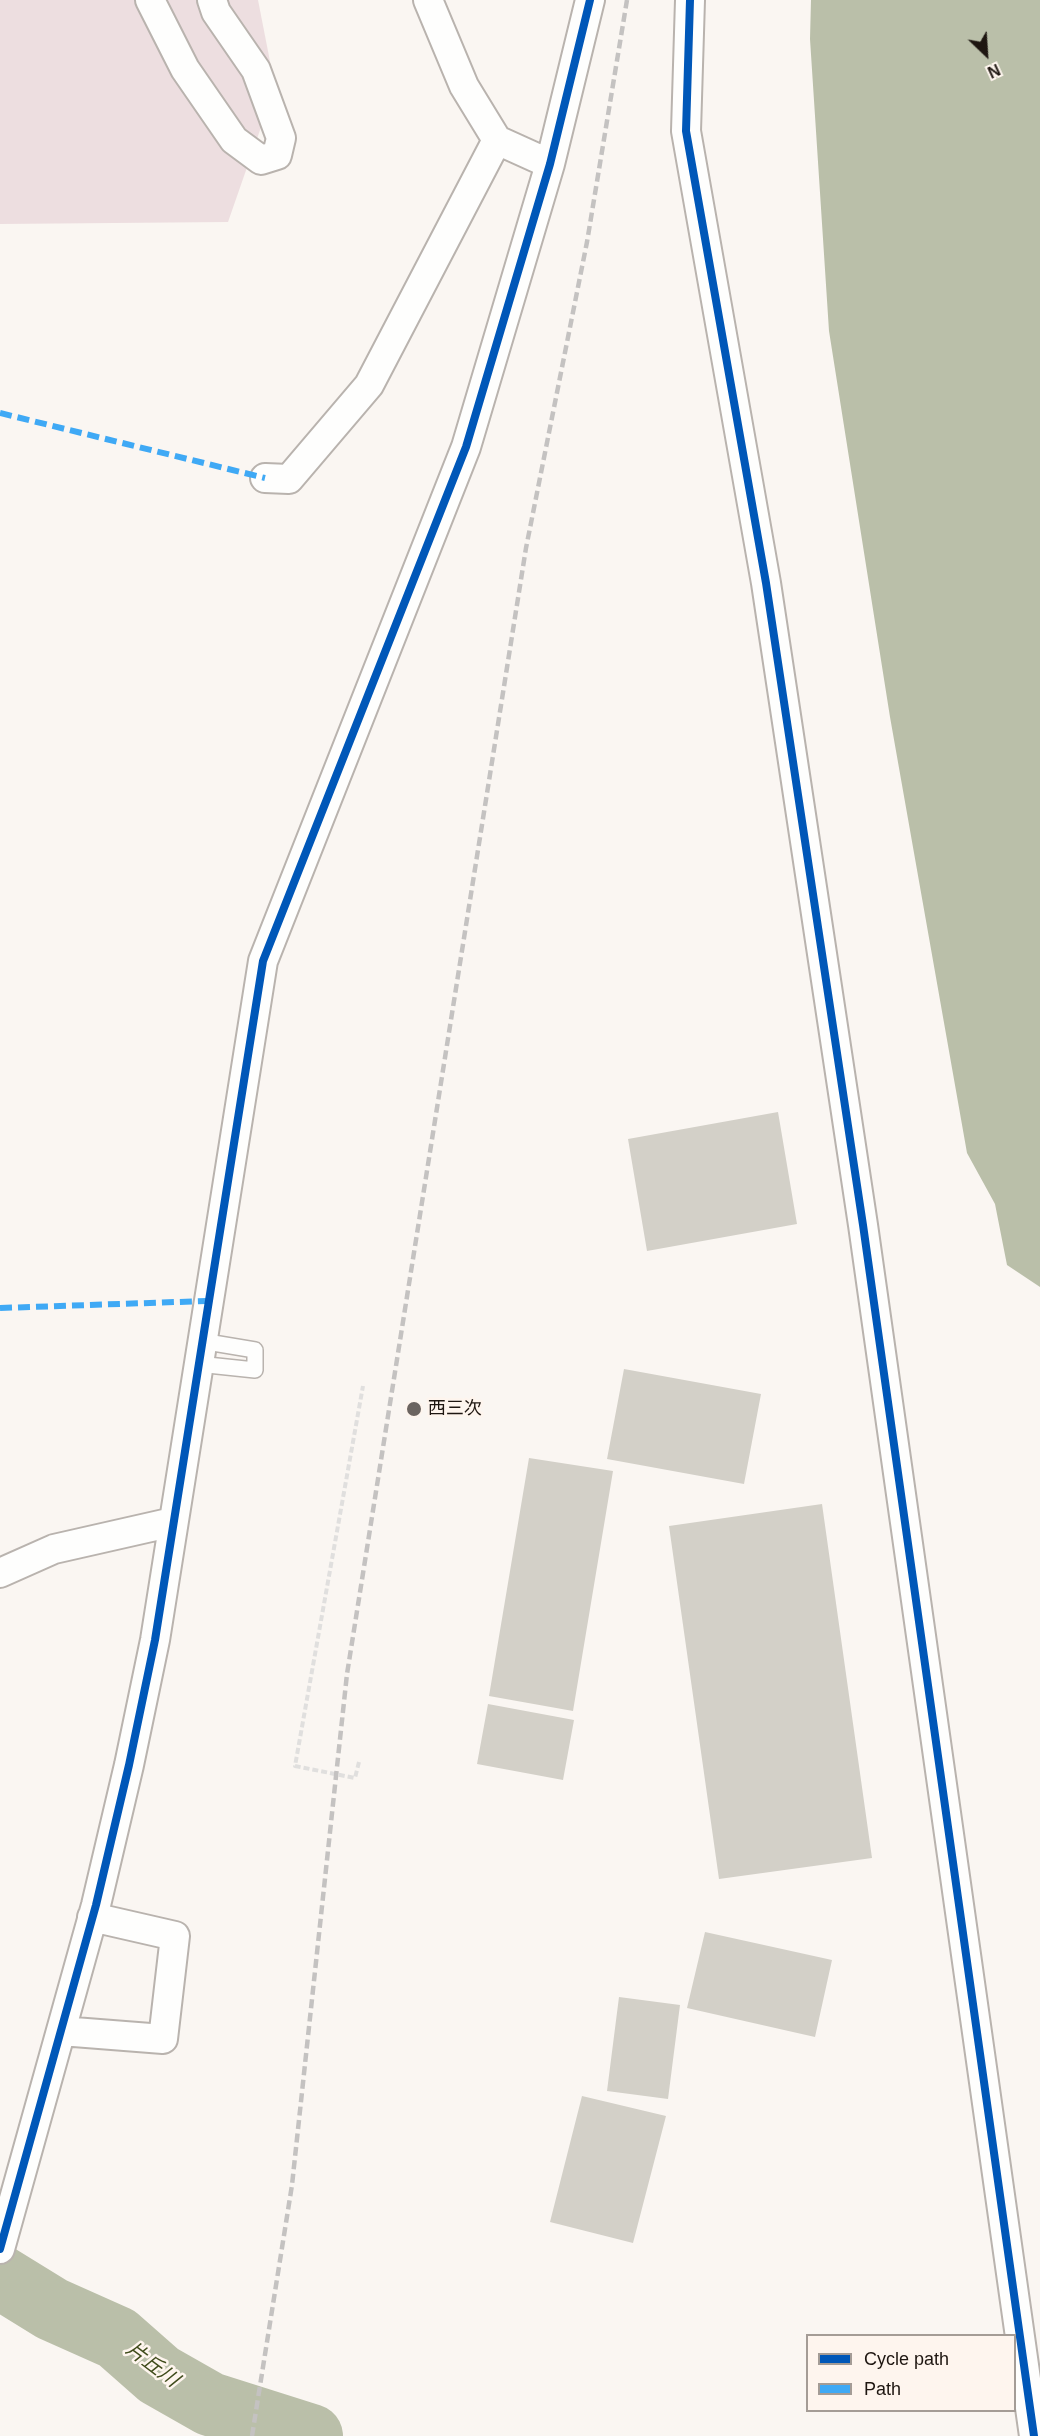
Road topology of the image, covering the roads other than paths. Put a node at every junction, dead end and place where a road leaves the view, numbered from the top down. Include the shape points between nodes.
1 (150, 0) edge
2 (212, 0) edge
3 (428, 0) edge
4 (590, 0) edge
5 (690, 0) edge
6 (497, 140) junction
7 (550, 164) junction
8 (265, 478) dead end
9 (173, 1522) junction
10 (0, 1573) edge
11 (92, 1917) junction
12 (61, 2031) junction
13 (5, 2215) edge
14 (0, 2249) edge
15 (1034, 2436) edge

1 - 2 street via 185,69 234,141 261,160 277,156 281,138 256,70
3 - 6 street via 464,86
4 - 7 street
5 - 15 street via 686,131 766,583 865,1237
6 - 7 street
6 - 8 street via 369,385 289,479
7 - 9 street via 466,447 263,961
9 - 10 street via 54,1549
9 - 11 street via 129,1765
11 - 12 street
11 - 12 street via 175,1936 163,2039
12 - 13 street
13 - 14 street

